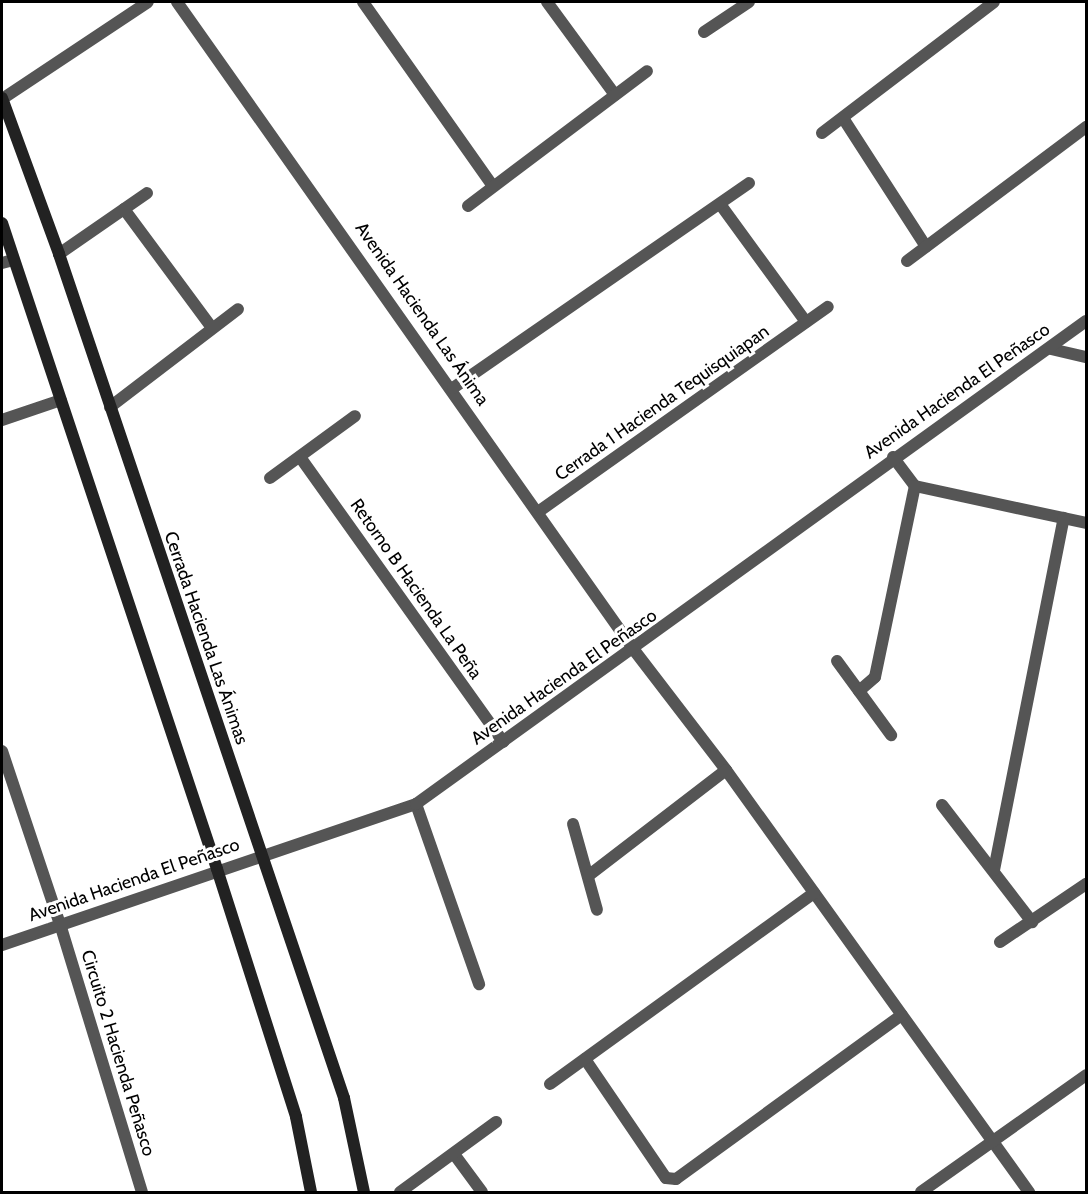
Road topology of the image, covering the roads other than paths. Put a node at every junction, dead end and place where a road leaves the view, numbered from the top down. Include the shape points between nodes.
1 (148, 2) edge
2 (177, 2) edge
3 (363, 2) edge
4 (548, 2) edge
5 (749, 2) edge
6 (994, 2) edge
7 (730, 7) edge
8 (704, 32) dead end
9 (647, 71) dead end
10 (615, 95) junction
11 (2, 98) edge
12 (843, 118) junction
13 (1086, 127) edge
14 (822, 133) dead end
15 (749, 183) dead end
16 (493, 186) junction
17 (147, 193) dead end
18 (720, 204) junction
19 (468, 206) dead end
20 (124, 209) junction
21 (2, 223) edge
22 (926, 247) junction
23 (59, 254) junction
24 (8, 261) edge
25 (906, 261) dead end
26 (828, 306) dead end
27 (238, 309) dead end
28 (1086, 321) edge
29 (806, 322) junction
30 (212, 328) junction
31 (1051, 349) junction
32 (1086, 357) edge
33 (453, 388) junction
34 (61, 400) junction
35 (110, 406) junction
36 (355, 416) dead end
37 (2, 420) edge
38 (300, 457) junction
39 (893, 457) junction
40 (270, 478) dead end
41 (915, 486) junction
42 (538, 512) junction
43 (1064, 518) junction
44 (1086, 523) edge
45 (634, 650) junction
46 (837, 661) dead end
47 (859, 691) junction
48 (891, 735) dead end
49 (503, 742) junction
50 (2, 751) edge
51 (726, 770) junction
52 (416, 804) junction
53 (942, 805) dead end
54 (573, 824) dead end
55 (261, 855) junction
56 (218, 869) junction
57 (994, 870) junction
58 (588, 876) junction
59 (1086, 884) edge
60 (814, 893) junction
61 (597, 910) dead end
62 (1032, 922) junction
63 (60, 924) junction
64 (1000, 942) dead end
65 (2, 945) edge
66 (479, 984) dead end
67 (902, 1015) junction
68 (585, 1059) junction
69 (1086, 1076) edge
70 (550, 1084) dead end
71 (496, 1122) dead end
72 (992, 1141) junction
73 (454, 1154) junction
74 (142, 1192) edge
75 (311, 1192) edge
76 (364, 1192) edge
77 (400, 1192) edge
78 (482, 1192) edge
79 (921, 1192) edge
80 (1029, 1192) edge

1 - 11 street
2 - 33 street, Avenida Hacienda Las Ánima
3 - 16 street
4 - 10 street
5 - 7 street
6 - 12 street
7 - 8 street
9 - 10 street
10 - 16 street
11 - 23 street, Cerrada Hacienda Las Ánimas
12 - 14 street
12 - 22 street
13 - 22 street
15 - 18 street
16 - 19 street
17 - 20 street
18 - 29 street
18 - 33 street
20 - 23 street
20 - 30 street
21 - 24 street
22 - 25 street
23 - 35 street, Cerrada Hacienda Las Ánimas
24 - 34 street
26 - 29 street, Cerrada 1 Hacienda Tequisquiapan
27 - 30 street
28 - 31 street, Avenida Hacienda El Peñasco
29 - 42 street, Cerrada 1 Hacienda Tequisquiapan
30 - 35 street
31 - 32 street
31 - 39 street, Avenida Hacienda El Peñasco
33 - 42 street, Avenida Hacienda Las Ánima
34 - 37 street
34 - 56 street
35 - 55 street, Cerrada Hacienda Las Ánimas
36 - 38 street
38 - 40 street
38 - 49 street, Retorno B Hacienda La Peña
39 - 41 street
39 - 45 street, Avenida Hacienda El Peñasco
41 - 43 street
41 - 47 street via 875,677
42 - 45 street, Avenida Hacienda Las Ánima
43 - 44 street
43 - 57 street
45 - 49 street, Avenida Hacienda El Peñasco
45 - 51 street, Avenida Hacienda Las Ánima
46 - 47 street
47 - 48 street
49 - 52 street, Avenida Hacienda El Peñasco
50 - 63 street, Circuito 2 Hacienda Peñasco
51 - 58 street
51 - 60 street, Avenida Hacienda Las Ánima
52 - 55 street, Avenida Hacienda El Peñasco
52 - 66 street
53 - 57 street
54 - 58 street
55 - 56 street, Avenida Hacienda El Peñasco
55 - 76 street, Cerrada Hacienda Las Ánimas via 344,1098
56 - 63 street, Avenida Hacienda El Peñasco
56 - 75 street via 296,1118
57 - 62 street
58 - 61 street
59 - 62 street
60 - 67 street, Avenida Hacienda Las Ánima
60 - 68 street
62 - 64 street
63 - 65 street, Avenida Hacienda El Peñasco
63 - 74 street, Circuito 2 Hacienda Peñasco
67 - 68 street via 676,1179 666,1178
67 - 72 street, Avenida Hacienda Las Ánima
68 - 70 street
69 - 72 street
71 - 73 street
72 - 79 street
72 - 80 street, Avenida Hacienda Las Ánima
73 - 77 street
73 - 78 street

